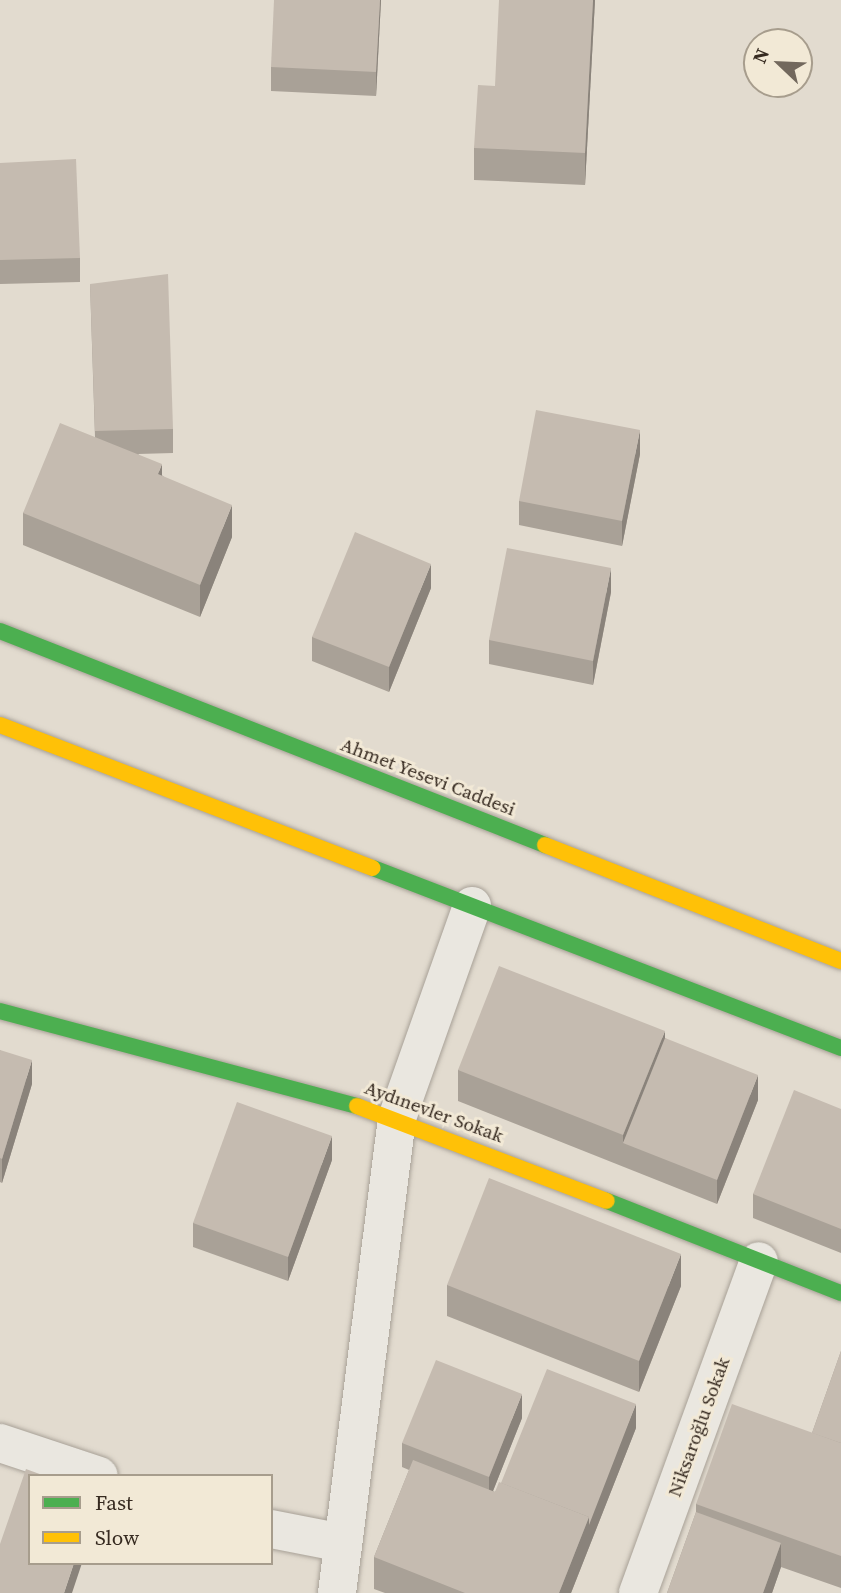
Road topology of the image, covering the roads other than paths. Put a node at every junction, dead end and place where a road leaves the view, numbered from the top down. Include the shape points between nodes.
1 (0, 631) edge
2 (0, 725) edge
3 (472, 906) junction
4 (841, 961) edge
5 (0, 1011) edge
6 (841, 1048) edge
7 (397, 1118) junction
8 (759, 1261) junction
9 (841, 1293) edge
10 (0, 1443) edge
11 (93, 1474) edge
12 (273, 1529) edge
13 (343, 1544) junction
14 (337, 1593) edge
15 (638, 1593) edge

1 - 4 main road, Ahmet Yesevi Caddesi
2 - 3 main road
3 - 6 main road
3 - 7 street
5 - 7 main road, Aydınevler Sokak via 254,1075
7 - 8 main road, Aydınevler Sokak
7 - 13 street
8 - 9 main road, Aydınevler Sokak
8 - 15 street, Niksaroğlu Sokak
10 - 11 street
12 - 13 street
13 - 14 street

